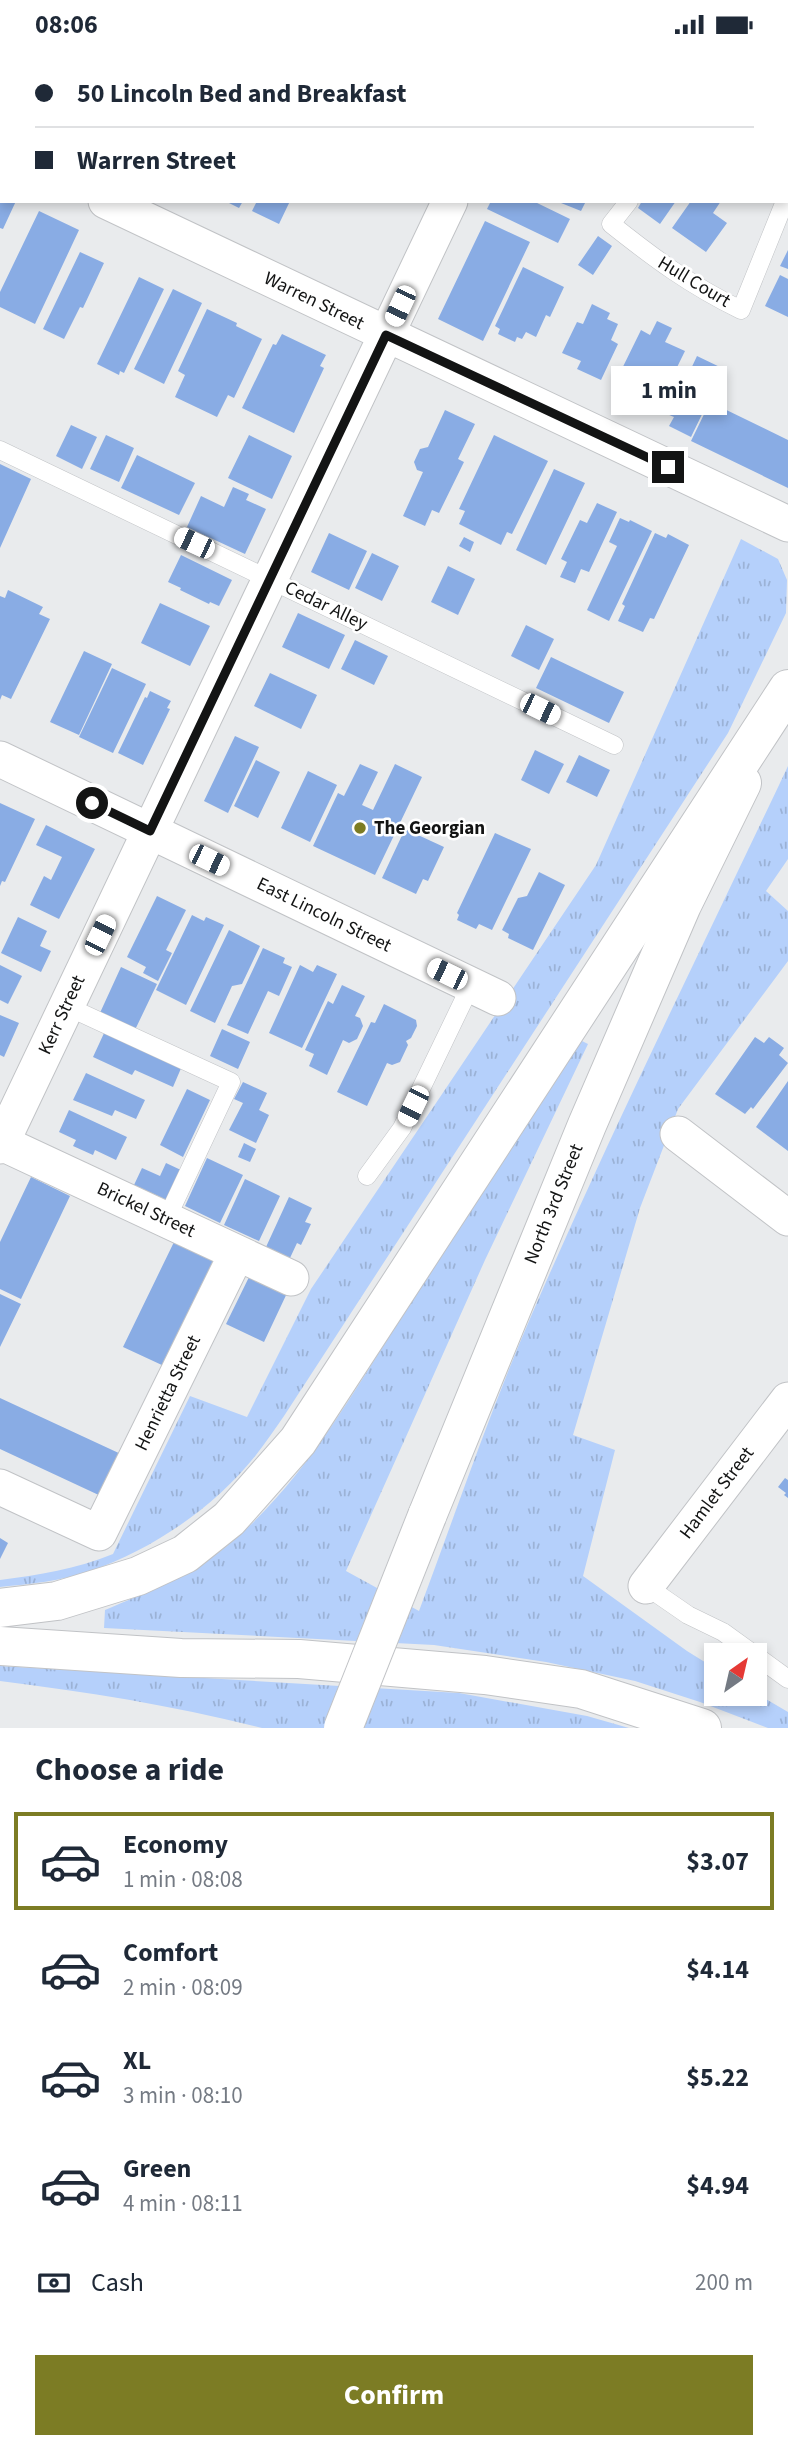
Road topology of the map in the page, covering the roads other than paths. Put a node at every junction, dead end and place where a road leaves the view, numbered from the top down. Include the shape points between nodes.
1 (449, 203) edge
2 (627, 203) edge
3 (784, 203) edge
4 (123, 205) edge
5 (386, 335) junction
6 (0, 450) edge
7 (788, 524) edge
8 (270, 579) junction
9 (788, 689) edge
10 (614, 744) dead end
11 (0, 759) edge
12 (150, 831) junction
13 (484, 991) joint
14 (66, 1006) junction
15 (3, 1134) edge
16 (678, 1135) dead end
17 (367, 1176) dead end
18 (788, 1218) edge
19 (166, 1220) junction
20 (237, 1253) junction
21 (291, 1278) dead end
22 (788, 1400) edge
23 (0, 1487) edge
24 (646, 1586) joint
25 (0, 1608) edge
26 (0, 1646) edge
27 (788, 1679) edge
28 (343, 1728) edge
29 (702, 1728) edge

1 - 5 street, Kerr Street
2 - 3 lane, Hull Court via 611,224 664,267 741,310
4 - 5 street, Warren Street
5 - 7 street, Warren Street
5 - 8 street, Kerr Street
6 - 8 lane, Cedar Alley
8 - 10 lane, Cedar Alley
8 - 12 street, Kerr Street
9 - 25 main road via 292,1449 229,1519 185,1554 138,1576 57,1601
9 - 28 main road, North 3rd Street, bridge via 682,905 587,1125
11 - 12 street, East Lincoln Street
12 - 13 street, East Lincoln Street
12 - 14 street, Kerr Street
13 - 17 lane via 402,1128
14 - 15 street, Kerr Street
14 - 19 lane via 231,1082
15 - 19 street, Brickel Street
16 - 18 street
19 - 20 street, Brickel Street
20 - 21 street, Brickel Street
20 - 23 street, Henrietta Street via 99,1534
22 - 24 street, Hamlet Street
24 - 27 lane via 723,1632
26 - 29 main road via 181,1658 299,1658 485,1675 580,1689

